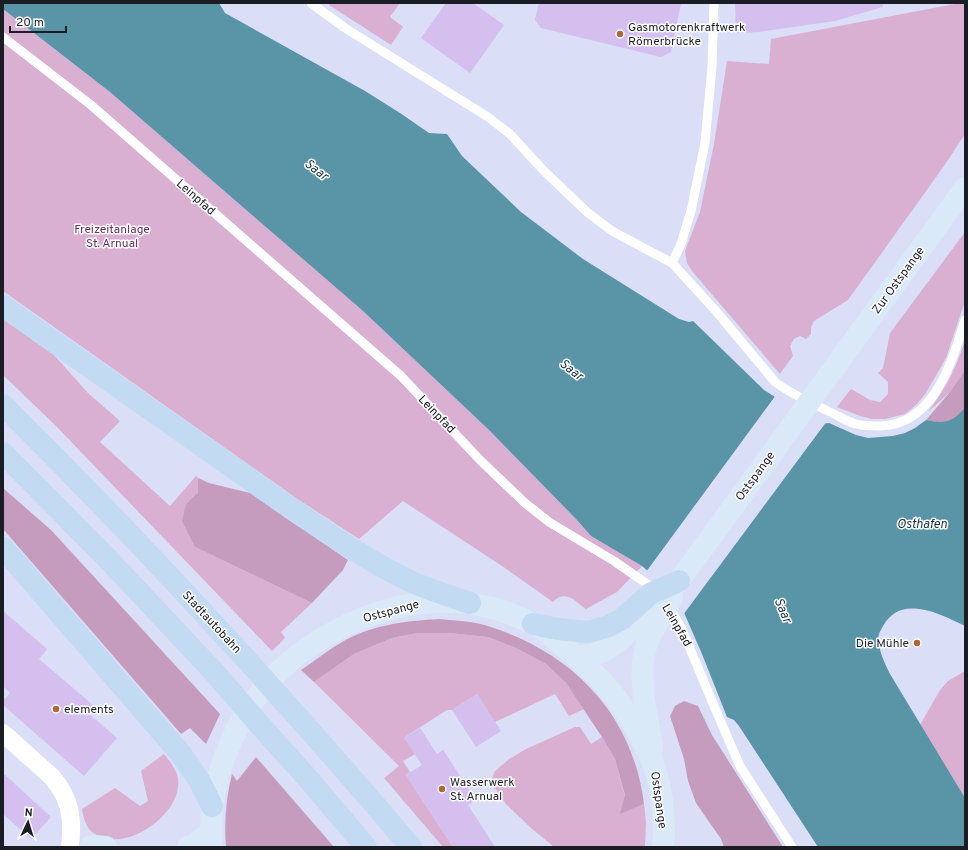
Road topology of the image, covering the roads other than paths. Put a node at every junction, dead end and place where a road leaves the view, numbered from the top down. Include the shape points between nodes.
1 (311, 3) edge
2 (714, 3) edge
3 (3, 37) edge
4 (965, 188) edge
5 (672, 263) junction
6 (3, 306) edge
7 (965, 320) edge
8 (831, 371) joint
9 (3, 405) edge
10 (3, 453) edge
11 (3, 548) edge
12 (679, 580) junction
13 (470, 604) junction
14 (533, 624) junction
15 (635, 628) junction
16 (576, 656) junction
17 (3, 732) edge
18 (655, 769) junction
19 (212, 806) junction
20 (212, 840) edge
21 (70, 847) edge
22 (90, 847) edge
23 (106, 847) edge
24 (188, 847) edge
25 (366, 847) edge
26 (411, 847) edge
27 (663, 847) edge
28 (792, 847) edge

1 - 5 lane via 345,28 488,117 510,134 587,212 612,231
2 - 5 lane via 712,67 705,143 691,211
3 - 28 lane, Leinpfad via 91,105 395,371 525,503 653,588 682,627 740,766
4 - 8 main road, Zur Ostspange
5 - 7 lane via 775,382 856,424 887,426 909,420 922,408 932,397 953,359
6 - 13 highway via 331,535 412,582
8 - 12 main road, Ostspange
9 - 26 highway, Stadtautobahn via 132,536 234,646 336,758
10 - 25 highway via 106,557 215,673
11 - 19 highway via 182,754
12 - 15 main road, Ostspange via 668,607
12 - 15 highway via 650,594
13 - 14 main road, Ostspange via 505,613
13 - 19 main road, Ostspange via 426,602 402,606 358,620 332,633 289,662 263,687 240,721 220,769
14 - 15 highway via 588,632 609,626
14 - 16 main road, Ostspange
15 - 16 main road via 604,651
15 - 18 main road via 643,667 642,684
16 - 18 main road, Ostspange via 593,671 623,708
17 - 21 street via 52,777 67,798 70,811
18 - 27 main road, Ostspange via 661,797
19 - 20 main road, Ostspange
20 - 24 main road
22 - 23 main road

